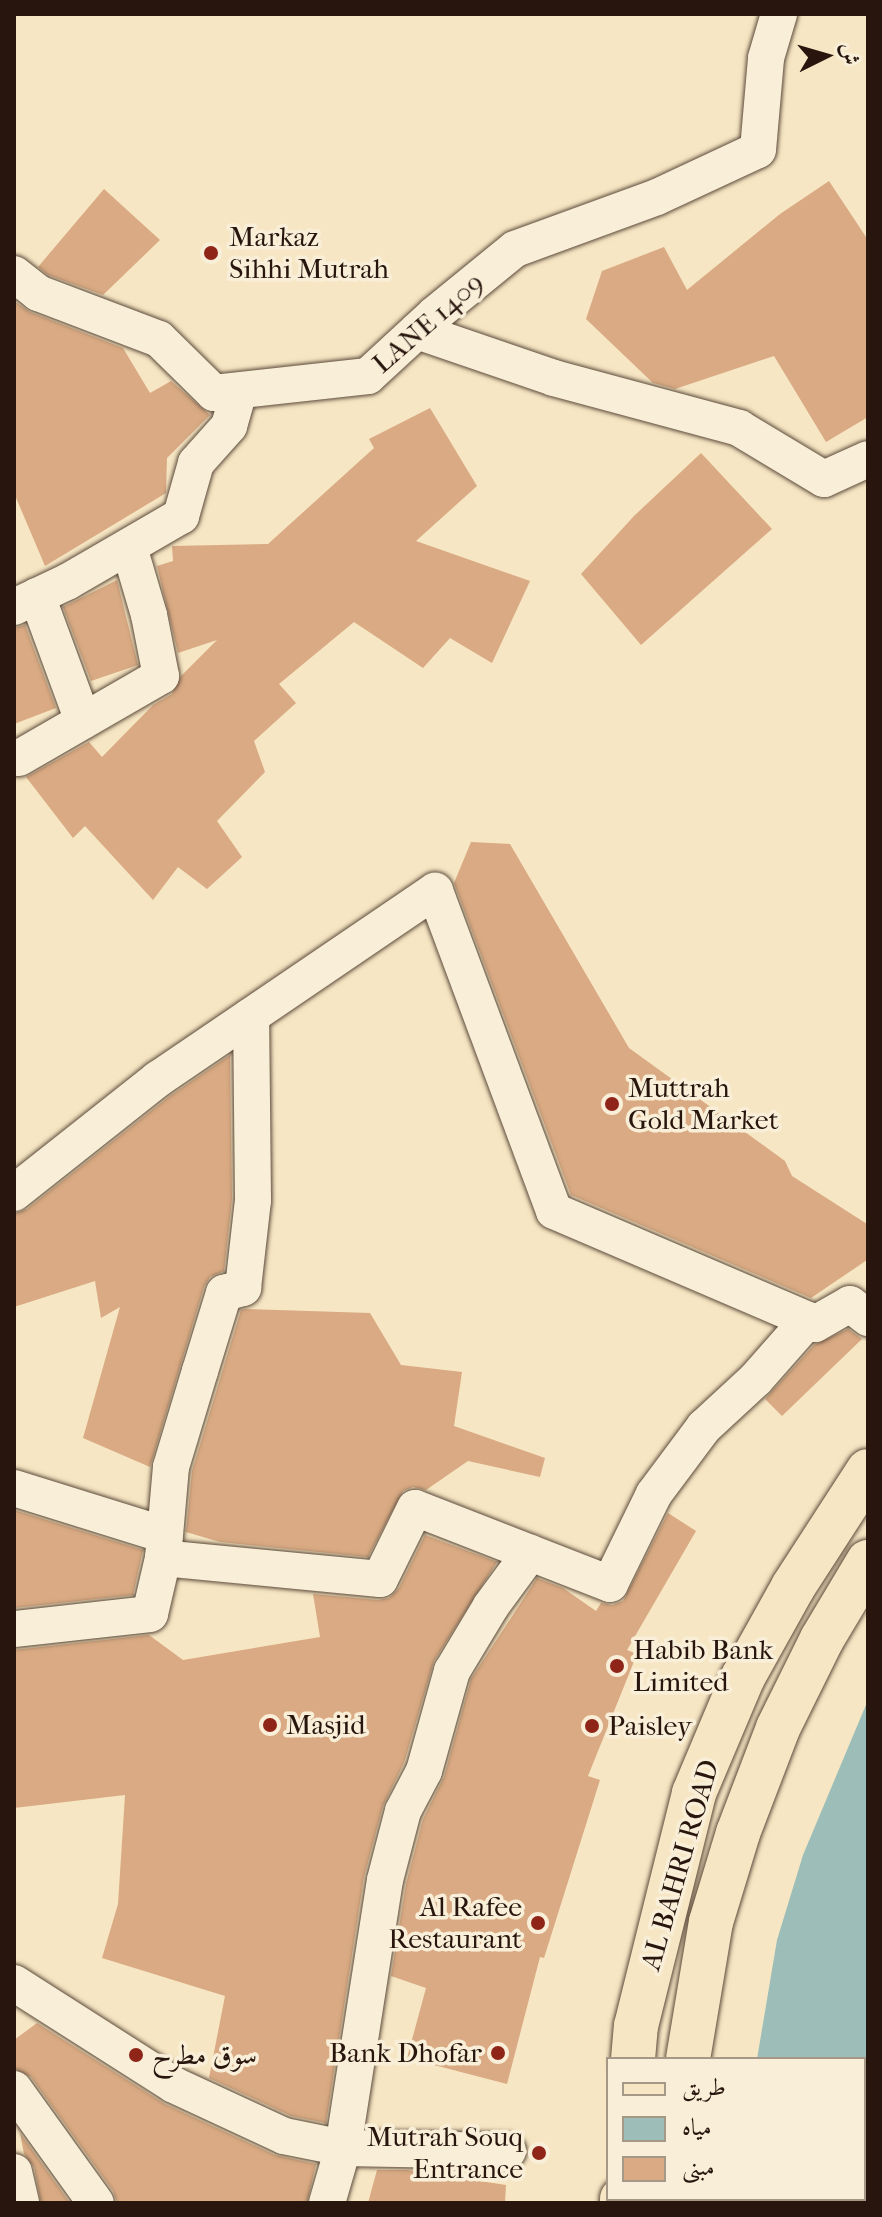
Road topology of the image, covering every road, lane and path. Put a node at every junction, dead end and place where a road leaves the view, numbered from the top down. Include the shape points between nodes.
1 (779, 14) edge
2 (14, 274) edge
3 (417, 331) junction
4 (239, 392) junction
5 (868, 459) edge
6 (129, 547) junction
7 (26, 601) edge
8 (83, 721) junction
9 (19, 758) dead end
10 (251, 1016) junction
11 (14, 1193) edge
12 (868, 1318) edge
13 (808, 1320) junction
14 (868, 1471) edge
15 (14, 1488) edge
16 (164, 1547) junction
17 (530, 1553) junction
18 (868, 1562) edge
19 (14, 1629) edge
20 (14, 1983) edge
21 (633, 2057) edge
22 (688, 2057) edge
23 (14, 2089) edge
24 (343, 2148) junction
25 (508, 2151) dead end
26 (14, 2172) edge
27 (21, 2203) edge
28 (96, 2203) edge
29 (327, 2203) edge

1 - 3 street, LANE 1409 via 766,58 758,150 657,197 515,249
2 - 4 street, LANE 1409 via 38,293 159,339 214,393
3 - 4 street, LANE 1409 via 368,376
3 - 5 street via 554,378 739,428 824,479
4 - 6 street via 229,426 196,463 181,516
6 - 7 street
6 - 8 street via 161,676
7 - 8 street
8 - 9 street
10 - 11 street via 158,1079
10 - 13 street via 435,891 554,1211
10 - 16 street via 253,1200 243,1288 224,1293 171,1467
12 - 13 street via 850,1304 815,1324
13 - 17 street via 696,1438 654,1494 610,1584
14 - 21 main road, AL BAHRI ROAD via 743,1677 694,1793 636,2026
15 - 16 street
16 - 17 street via 380,1579 415,1508
16 - 19 street via 150,1614
17 - 24 street via 452,1671 424,1771 403,1811 385,1880
18 - 22 main road, AL BAHRI ROAD via 778,1728 738,1833 711,1922
20 - 24 street via 174,2085 284,2136
23 - 28 street
24 - 25 street
24 - 29 street
26 - 27 street

